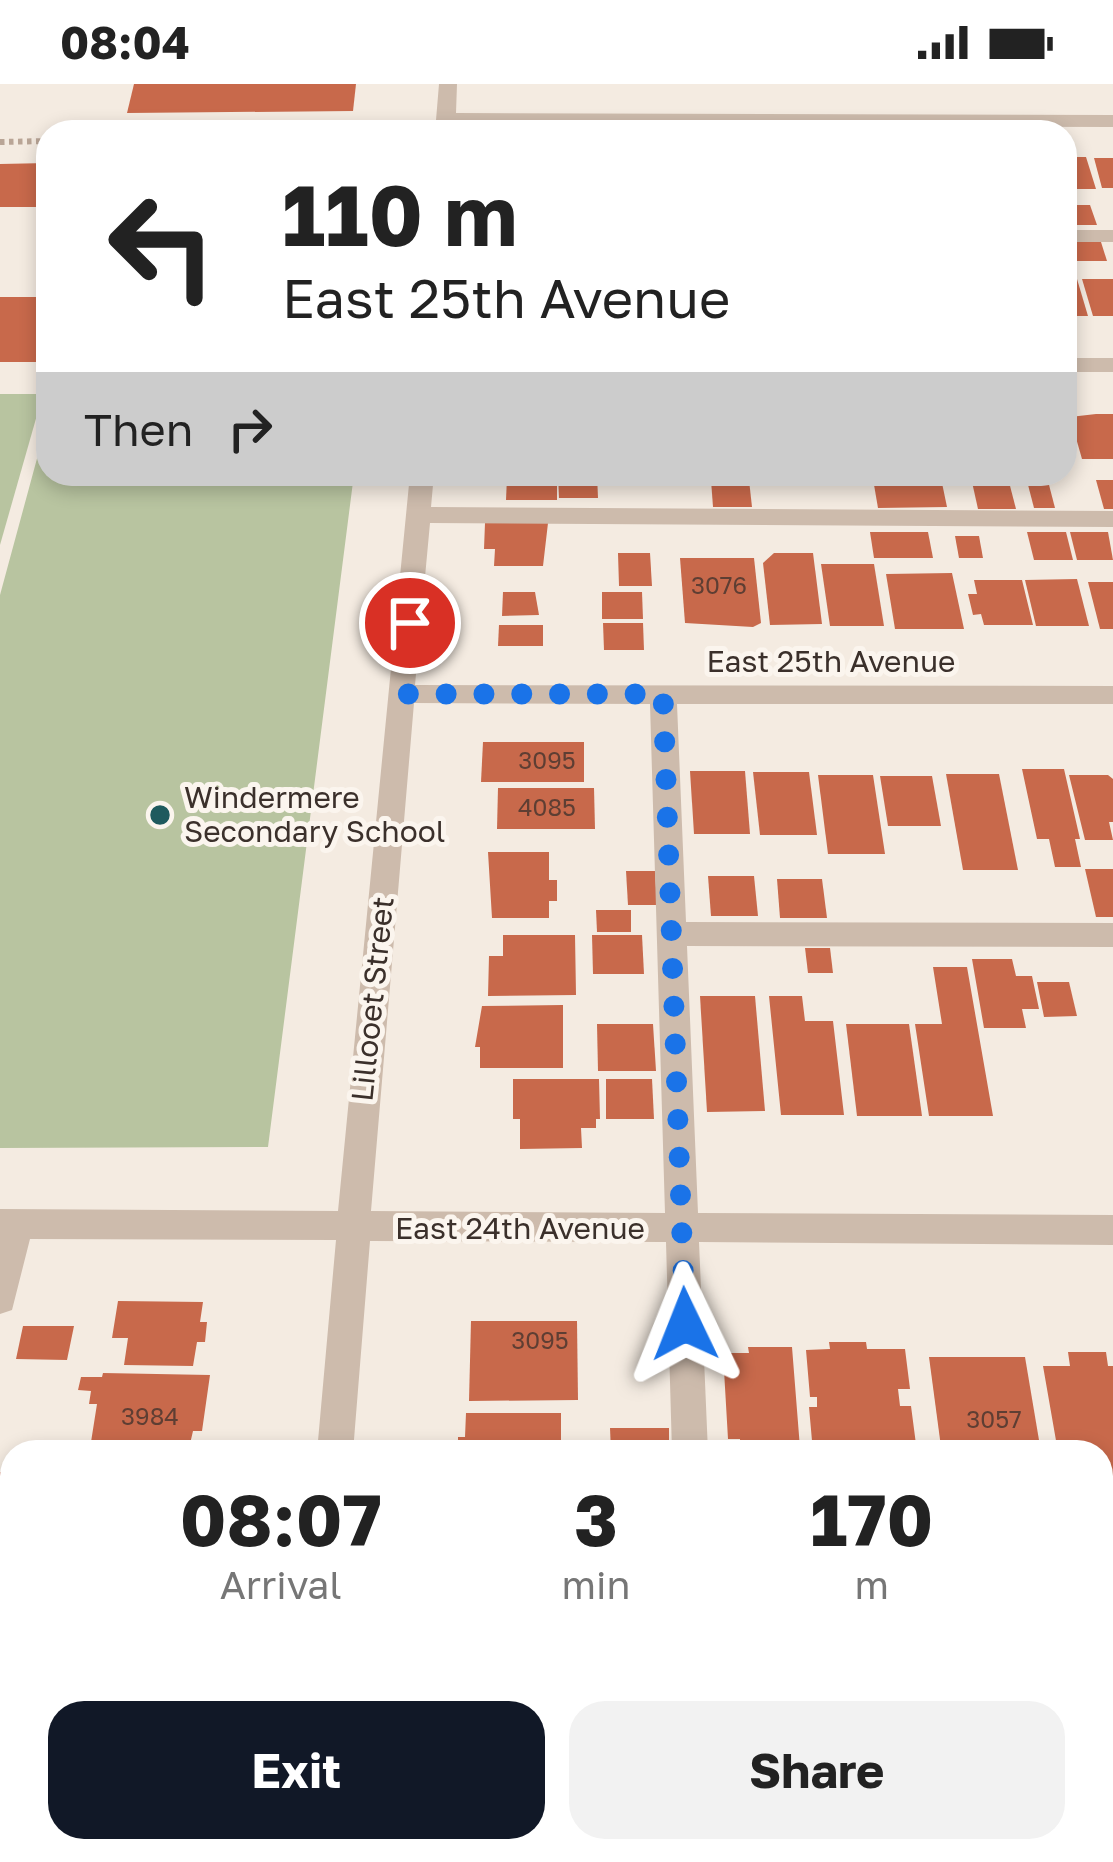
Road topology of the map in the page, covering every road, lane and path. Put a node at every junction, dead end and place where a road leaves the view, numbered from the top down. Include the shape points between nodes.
1 (448, 84) edge
2 (445, 120) edge
3 (1077, 121) edge
4 (1113, 121) edge
5 (0, 142) edge
6 (36, 142) edge
7 (1077, 236) edge
8 (1113, 236) edge
9 (1077, 365) edge
10 (1113, 365) edge
11 (421, 486) edge
12 (419, 515) junction
13 (1113, 519) edge
14 (404, 694) junction
15 (663, 694) junction
16 (1113, 695) edge
17 (674, 934) junction
18 (1113, 935) edge
19 (8, 1224) edge
20 (353, 1228) junction
21 (1113, 1229) edge
22 (681, 1230) junction
23 (0, 1299) edge
24 (336, 1440) edge
25 (690, 1440) edge

1 - 2 street
3 - 4 street
5 - 6 path
7 - 8 street
9 - 10 street
11 - 12 street, Lillooet Street
12 - 13 street
12 - 14 street, Lillooet Street
14 - 15 street, East 25th Avenue
14 - 20 street, Lillooet Street
15 - 16 street, East 25th Avenue
15 - 17 street
17 - 18 street
17 - 22 street
19 - 20 street, East 24th Avenue
19 - 23 street
20 - 22 street, East 24th Avenue
20 - 24 street, Lillooet Street
21 - 22 street, East 24th Avenue
22 - 25 street

